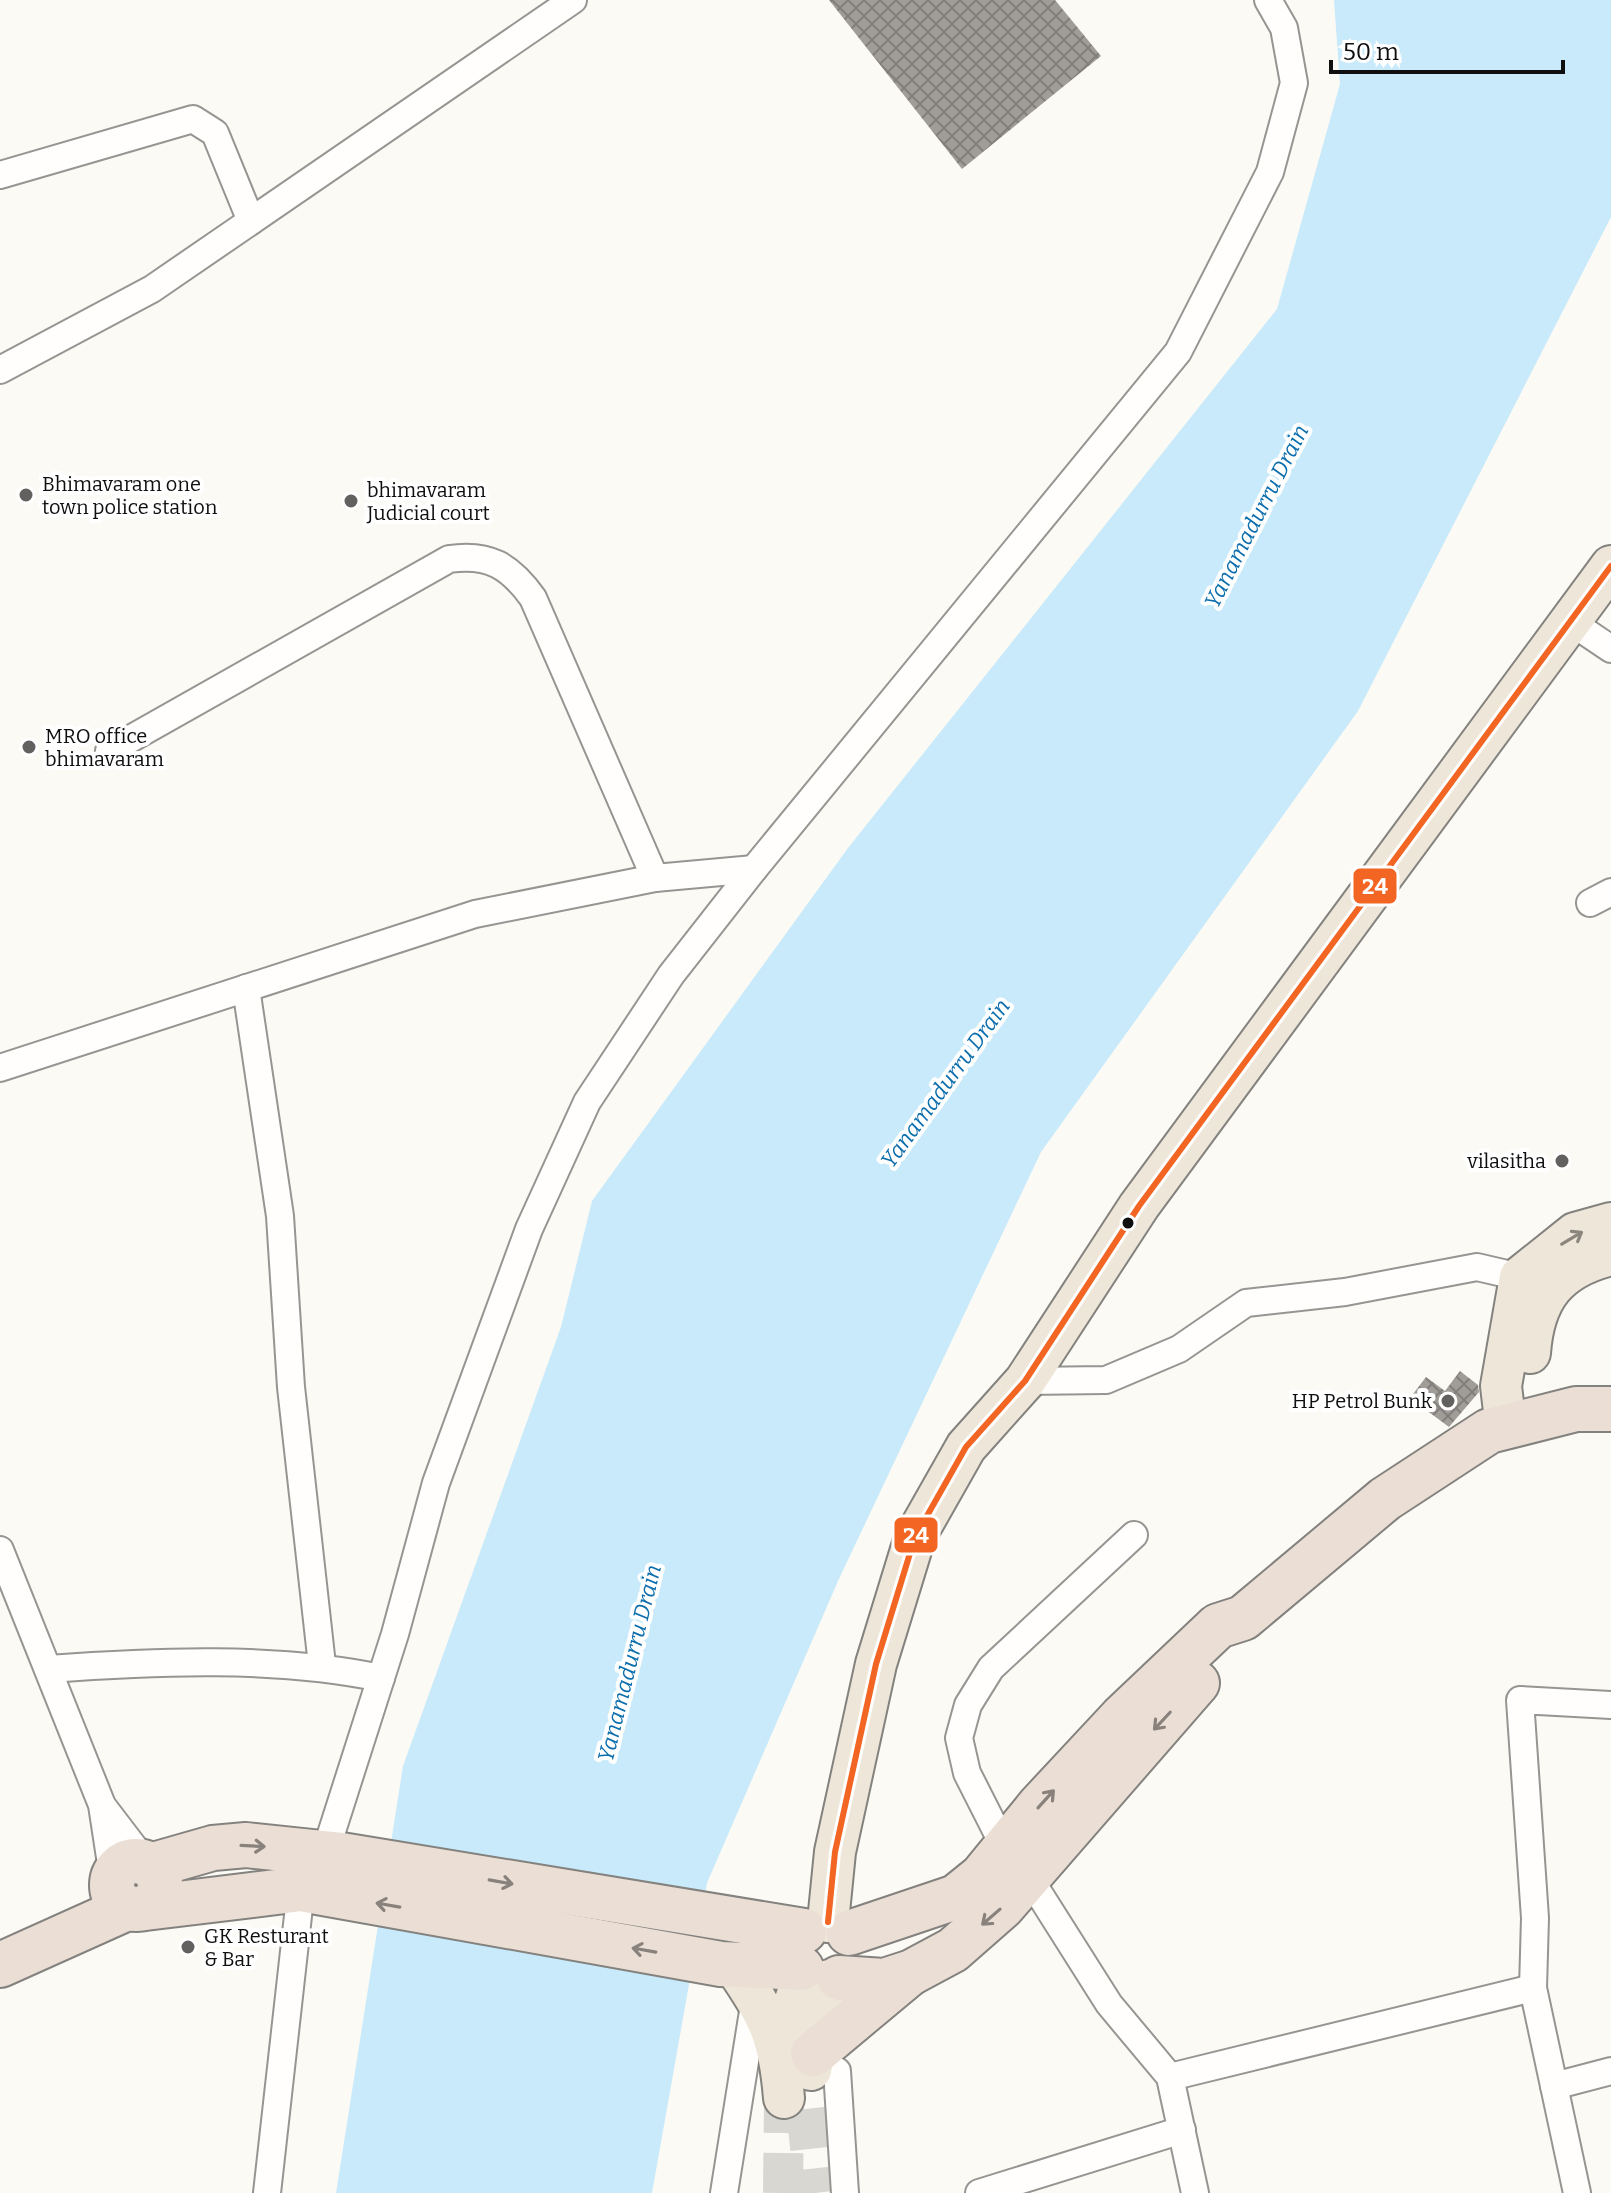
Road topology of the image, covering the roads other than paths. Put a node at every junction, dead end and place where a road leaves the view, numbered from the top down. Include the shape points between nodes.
1 (573, 0) edge
2 (1268, 0) edge
3 (0, 175) edge
4 (251, 221) junction
5 (0, 370) edge
6 (1611, 566) edge
7 (1571, 622) junction
8 (1611, 649) edge
9 (109, 751) dead end
10 (754, 869) junction
11 (655, 878) junction
12 (246, 988) junction
13 (0, 1068) edge
14 (1611, 1223) edge
15 (1611, 1255) edge
16 (1532, 1287) junction
17 (1025, 1381) junction
18 (1611, 1409) edge
19 (1517, 1425) junction
20 (1134, 1535) dead end
21 (0, 1550) edge
22 (322, 1665) junction
23 (48, 1669) junction
24 (381, 1678) junction
25 (1611, 1705) edge
26 (1017, 1862) junction
27 (325, 1873) junction
28 (141, 1881) junction
29 (53, 1928) junction
30 (0, 1936) edge
31 (822, 1955) junction
32 (0, 1965) edge
33 (912, 1972) junction
34 (736, 1975) junction
35 (1533, 1988) junction
36 (796, 2050) junction
37 (1611, 2071) edge
38 (1170, 2077) junction
39 (1554, 2086) junction
40 (795, 2104) tunnel mouth
41 (1182, 2130) junction
42 (267, 2193) edge
43 (724, 2193) edge
44 (845, 2193) edge
45 (979, 2193) edge
46 (1195, 2193) edge
47 (1577, 2193) edge

1 - 4 street
2 - 10 street via 1284,28 1294,83 1270,172 1178,352
3 - 4 street via 193,119 215,133
4 - 5 street via 152,289
6 - 7 main road
7 - 8 street
7 - 17 main road via 1148,1193
9 - 11 street via 449,559 475,555 518,577 533,598
10 - 11 street
10 - 24 street via 671,975 587,1102 529,1229 436,1483
11 - 12 street via 475,914
12 - 13 street
12 - 22 street via 280,1216 291,1387
16 -> 14 main road via 1575,1233
15 - 16 main road via 1585,1261
16 - 17 street via 1477,1267 1345,1292 1246,1303 1179,1349 1106,1380
16 - 19 main road via 1501,1386
17 - 31 main road via 966,1447 915,1537 876,1664 835,1852
18 - 19 highway via 1576,1409
19 - 26 highway via 1489,1431 1385,1499 1243,1618 1240,1636 1152,1731
20 - 26 street via 991,1668 968,1705 959,1738 967,1773
21 - 23 street
22 - 23 street via 115,1664
22 - 24 street
23 - 28 street via 102,1805
24 - 27 street
25 - 35 street via 1520,1700 1535,1918
26 - 31 highway via 982,1876 956,1897
26 -> 33 highway via 1002,1907 953,1950
26 - 38 street via 1109,2004
27 - 28 highway via 200,1901
28 -> 27 highway via 213,1848 246,1845
27 -> 31 highway via 726,1920
34 -> 27 highway
27 - 42 street
28 - 29 highway
29 - 30 highway
29 - 32 highway
31 - 33 highway via 884,1981
31 - 34 highway
31 - 36 main road
33 - 36 highway
34 - 36 main road
34 - 43 street
35 - 38 street
35 - 39 street
36 - 40 main road
36 - 44 street via 837,2071
37 - 39 street
38 - 41 street
39 - 47 street
41 - 45 street
41 - 46 street

